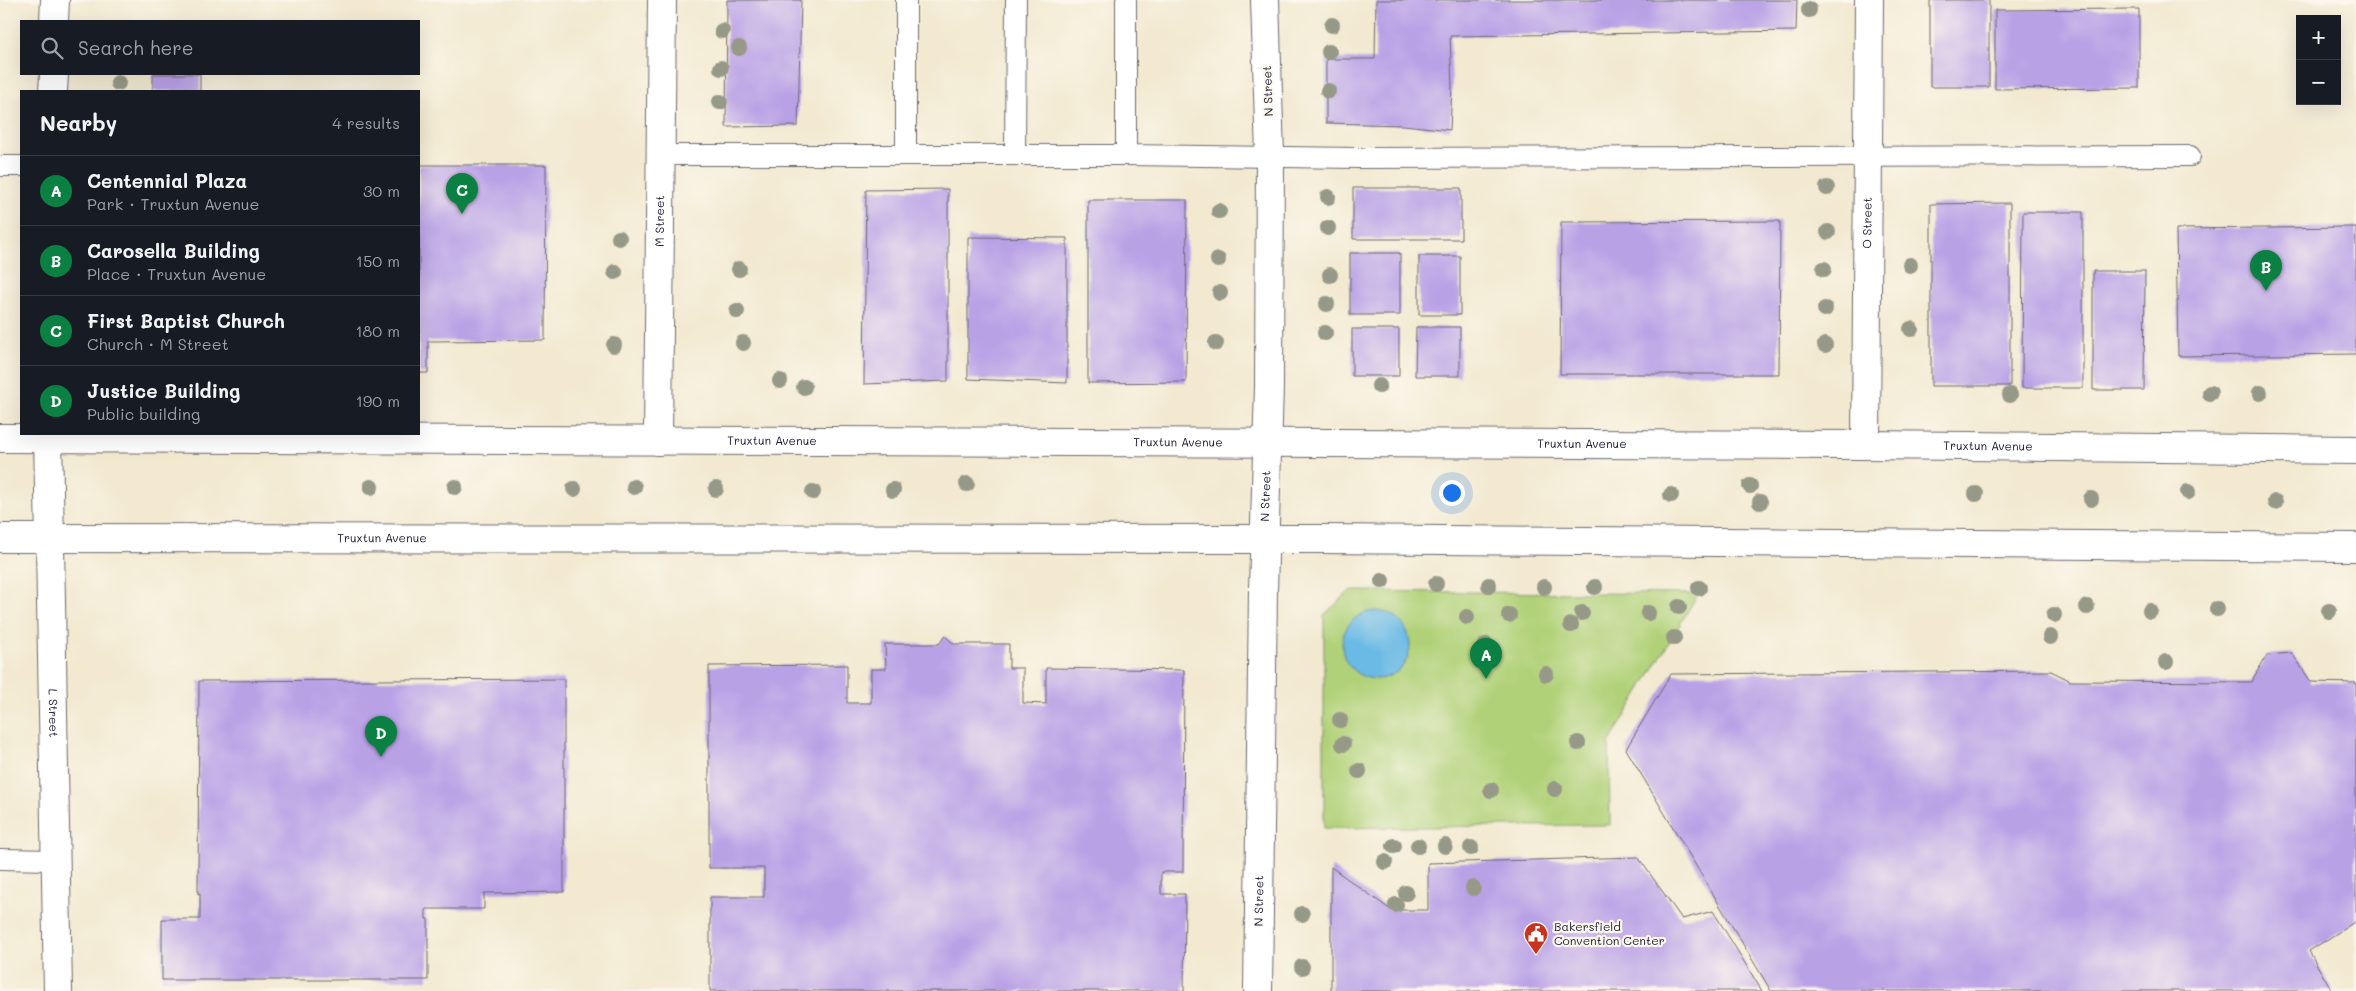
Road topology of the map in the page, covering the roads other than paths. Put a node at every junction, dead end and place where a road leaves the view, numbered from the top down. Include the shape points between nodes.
1 (55, 0) edge
2 (662, 0) edge
3 (906, 0) edge
4 (1016, 0) edge
5 (1126, 0) edge
6 (1265, 0) edge
7 (1869, 0) edge
8 (54, 20) edge
9 (54, 75) edge
10 (54, 90) edge
11 (660, 155) junction
12 (906, 155) junction
13 (1015, 155) junction
14 (1126, 155) junction
15 (1270, 156) junction
16 (1868, 156) junction
17 (2190, 156) dead end
18 (0, 166) edge
19 (20, 166) edge
20 (48, 436) edge
21 (0, 438) edge
22 (658, 441) junction
23 (1268, 443) junction
24 (1866, 445) junction
25 (2356, 450) edge
26 (0, 538) edge
27 (49, 538) junction
28 (1266, 539) junction
29 (2356, 547) edge
30 (0, 859) edge
31 (55, 860) junction
32 (58, 991) edge
33 (1258, 991) edge

1 - 8 main road
2 - 11 main road, M Street
3 - 12 lane
4 - 13 lane
5 - 14 lane
6 - 15 main road, N Street
7 - 16 main road, O Street
9 - 10 main road
11 - 12 lane
11 - 22 main road, M Street
12 - 13 lane
13 - 14 lane
14 - 15 lane
15 - 16 lane
15 - 23 main road, N Street
16 - 17 lane
16 - 24 main road, O Street
18 - 19 lane
20 - 21 main road, Truxtun Avenue
20 - 22 main road, Truxtun Avenue
20 - 27 main road, L Street
22 - 23 main road, Truxtun Avenue
23 - 24 main road, Truxtun Avenue
23 - 28 main road, N Street
24 - 25 main road, Truxtun Avenue
26 - 27 main road, Truxtun Avenue
27 - 28 main road, Truxtun Avenue
27 - 31 main road, L Street
28 - 29 main road, Truxtun Avenue
28 - 33 main road, N Street
30 - 31 lane
31 - 32 main road, L Street

